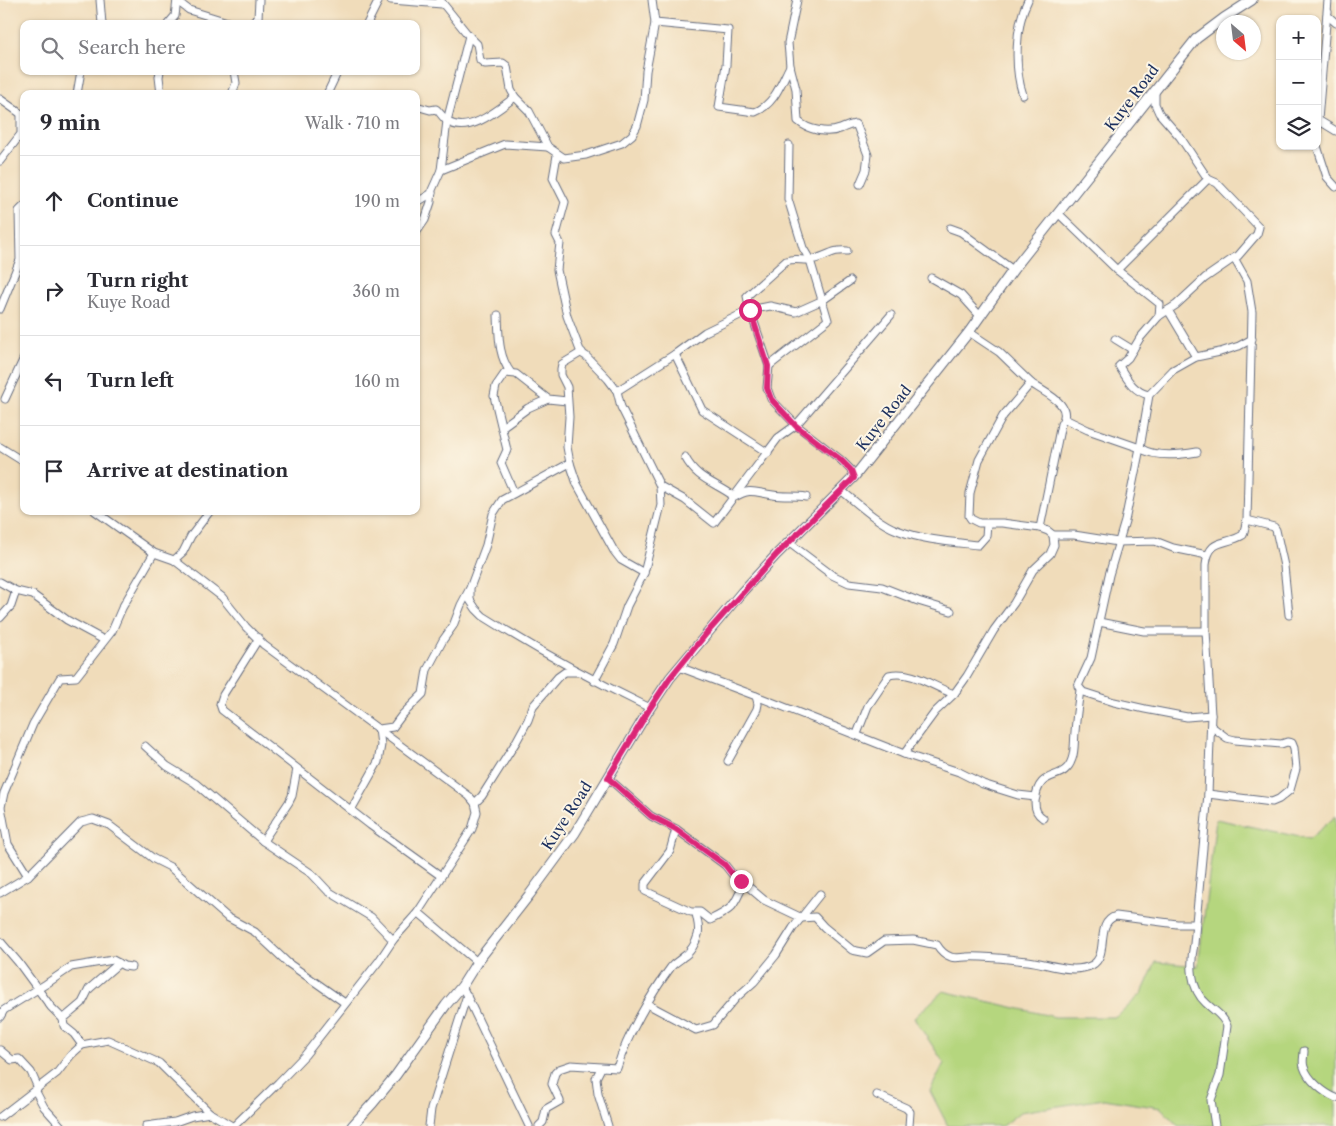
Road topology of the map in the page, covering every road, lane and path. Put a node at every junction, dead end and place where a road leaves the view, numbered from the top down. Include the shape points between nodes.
1 (100, 0) edge
2 (259, 0) edge
3 (379, 0) edge
4 (391, 0) edge
5 (652, 0) edge
6 (797, 0) edge
7 (1028, 0) edge
8 (1252, 0) edge
9 (1328, 0) edge
10 (177, 1) edge
11 (441, 2) edge
12 (188, 10) junction
13 (174, 16) junction
14 (102, 20) edge
15 (171, 20) edge
16 (220, 20) edge
17 (256, 20) edge
18 (369, 20) edge
19 (1336, 23) edge
20 (655, 24) junction
21 (469, 36) junction
22 (790, 66) junction
23 (80, 75) edge
24 (159, 75) edge
25 (235, 75) edge
26 (336, 75) edge
27 (78, 90) edge
28 (161, 90) edge
29 (233, 90) edge
30 (330, 90) edge
31 (1155, 93) junction
32 (1023, 95) dead end
33 (515, 97) junction
34 (0, 99) edge
35 (1319, 105) edge
36 (420, 107) edge
37 (20, 113) edge
38 (447, 121) junction
39 (1321, 122) edge
40 (1336, 131) edge
41 (20, 135) edge
42 (789, 146) dead end
43 (548, 147) junction
44 (1318, 150) edge
45 (557, 155) junction
46 (0, 161) edge
47 (441, 170) junction
48 (1208, 179) junction
49 (860, 184) dead end
50 (1336, 187) edge
51 (432, 193) junction
52 (420, 200) edge
53 (20, 210) edge
54 (1059, 214) junction
55 (420, 227) edge
56 (950, 228) dead end
57 (847, 251) dead end
58 (1234, 258) junction
59 (20, 260) edge
60 (20, 260) edge
61 (810, 260) junction
62 (1013, 270) junction
63 (1118, 270) junction
64 (931, 278) dead end
65 (850, 281) dead end
66 (823, 300) junction
67 (0, 309) edge
68 (750, 310) junction
69 (1168, 310) junction
70 (498, 315) dead end
71 (891, 315) dead end
72 (980, 316) junction
73 (1159, 316) junction
74 (969, 332) junction
75 (1115, 339) dead end
76 (1252, 339) junction
77 (1133, 350) junction
78 (582, 352) junction
79 (675, 354) junction
80 (1196, 357) junction
81 (768, 366) junction
82 (20, 367) edge
83 (511, 373) junction
84 (1031, 383) junction
85 (617, 391) junction
86 (1149, 395) junction
87 (5, 399) dead end
88 (548, 399) junction
89 (567, 401) junction
90 (1065, 418) junction
91 (796, 426) junction
92 (502, 427) junction
93 (0, 447) edge
94 (1140, 448) junction
95 (768, 452) junction
96 (1197, 452) dead end
97 (685, 456) dead end
98 (20, 460) edge
99 (570, 463) junction
100 (854, 478) junction
101 (660, 486) junction
102 (842, 491) junction
103 (514, 493) junction
104 (806, 496) dead end
105 (735, 497) junction
106 (100, 515) edge
107 (207, 515) edge
108 (1247, 520) junction
109 (987, 524) junction
110 (1040, 528) junction
111 (1053, 535) junction
112 (788, 542) junction
113 (1118, 542) junction
114 (154, 552) junction
115 (1207, 555) junction
116 (174, 560) junction
117 (644, 573) junction
118 (0, 582) edge
119 (470, 588) junction
120 (16, 591) junction
121 (951, 611) dead end
122 (1289, 616) dead end
123 (0, 618) edge
124 (1099, 622) junction
125 (1206, 631) junction
126 (259, 638) junction
127 (104, 640) junction
128 (679, 667) junction
129 (579, 672) junction
130 (594, 681) junction
131 (1080, 690) junction
132 (954, 694) junction
133 (756, 696) junction
134 (650, 708) junction
135 (1211, 715) junction
136 (1211, 726) junction
137 (380, 729) junction
138 (856, 734) junction
139 (145, 746) dead end
140 (904, 754) junction
141 (728, 761) dead end
142 (298, 769) junction
143 (608, 778) junction
144 (1208, 794) junction
145 (1036, 797) junction
146 (475, 803) junction
147 (351, 810) junction
148 (1043, 818) dead end
149 (676, 829) junction
150 (263, 841) junction
151 (28, 876) junction
152 (441, 876) junction
153 (744, 884) junction
154 (0, 894) edge
155 (820, 894) dead end
156 (418, 912) junction
157 (696, 913) junction
158 (802, 918) junction
159 (1196, 924) junction
160 (393, 940) junction
161 (0, 941) edge
162 (477, 962) junction
163 (119, 963) junction
164 (131, 967) dead end
165 (462, 986) junction
166 (38, 990) junction
167 (467, 995) junction
168 (345, 1003) junction
169 (646, 1004) junction
170 (0, 1017) edge
171 (63, 1019) junction
172 (82, 1045) junction
173 (0, 1050) edge
174 (1304, 1051) dead end
175 (601, 1068) junction
176 (37, 1089) junction
177 (877, 1095) dead end
178 (1336, 1098) edge
179 (210, 1113) junction
180 (0, 1117) edge
181 (61, 1126) edge
182 (146, 1126) edge
183 (233, 1126) edge
184 (352, 1126) edge
185 (429, 1126) edge
186 (530, 1126) edge
187 (539, 1126) edge
188 (608, 1126) edge
189 (909, 1126) edge
190 (1215, 1126) edge

1 - 14 street
2 - 17 street
3 - 18 street
4 - 11 street
5 - 20 street
6 - 22 street via 788,43
7 - 32 street via 1017,41 1018,78
8 - 31 street, Kuye Road via 1196,39
9 - 19 street via 1327,15
9 - 35 street
10 - 12 street
10 - 13 street
11 - 21 street
12 - 13 street
12 - 16 street
13 - 15 street
20 - 22 street via 728,30 719,107 760,110 776,96
20 - 45 street via 644,100 632,134 622,143 586,156 564,158
21 - 33 street via 478,44 480,60 485,64 503,63 507,66
21 - 38 street
22 - 49 street via 798,121 810,128 831,131 855,124 860,131 868,155
23 - 27 street
24 - 28 street
25 - 29 street
26 - 30 street
31 - 48 street via 1159,113 1180,137
31 - 54 street, Kuye Road
33 - 38 street via 474,123 460,125
33 - 43 street via 529,111
34 - 37 street
36 - 38 street via 436,109
38 - 47 street
39 - 40 street
41 - 46 street
42 - 61 street via 788,199 803,248
43 - 45 street
43 - 47 street via 505,144
44 - 50 street via 1327,178
45 - 78 street via 554,178 565,202 556,235 560,243 557,270 567,316
47 - 51 street
48 - 58 street via 1217,182 1258,227 1257,234
48 - 63 street
51 - 52 street
51 - 55 street
53 - 59 street
54 - 62 street, Kuye Road
54 - 63 street
56 - 62 street via 961,232
57 - 61 street via 840,250
58 - 69 street
58 - 76 street via 1248,287
60 - 67 street
61 - 66 street
61 - 68 street via 786,261 747,296
62 - 72 street, Kuye Road
63 - 73 street via 1160,304
64 - 72 street via 961,295
65 - 66 street
66 - 68 street via 796,312 770,306
66 - 81 street via 828,320
68 - 79 street via 705,332
68 - 81 street
69 - 73 street
69 - 80 street
70 - 83 street via 502,357
71 - 91 street
72 - 74 street, Kuye Road
73 - 77 street
74 - 84 street via 999,352
74 - 100 street, Kuye Road
75 - 77 street
76 - 80 street via 1239,346
76 - 108 street
77 - 86 street via 1120,366 1135,389 1140,394
78 - 85 street
78 - 89 street via 562,364
79 - 85 street
79 - 95 street via 702,410
80 - 86 street via 1174,370
81 - 91 street via 767,388 771,399
82 - 87 street
83 - 88 street
83 - 92 street via 501,377 494,396
84 - 90 street via 1061,406
84 - 109 street via 1003,416 979,460 970,492 969,516 976,522
85 - 101 street via 624,414
86 - 94 street
88 - 89 street
88 - 92 street via 528,408
89 - 99 street
90 - 94 street via 1088,430
90 - 110 street via 1061,424
91 - 95 street via 778,438
91 - 100 street via 841,460
92 - 103 street via 507,450 501,462
93 - 98 street
94 - 96 street via 1145,452 1179,455
94 - 113 street
95 - 105 street
97 - 105 street via 696,473
99 - 103 street
99 - 117 street via 577,484 614,551 621,560
100 - 102 street, Kuye Road
101 - 105 street via 685,500 714,523
101 - 117 street via 661,505
102 - 109 street via 887,525 923,537 978,545 986,536
102 - 112 street, Kuye Road
103 - 119 street via 496,508
104 - 105 street via 752,491
106 - 114 street
107 - 116 street via 183,552
108 - 115 street via 1243,536 1216,544
108 - 122 street via 1276,530 1284,566
109 - 110 street
110 - 111 street
111 - 113 street
111 - 132 street via 1054,545 1050,554 1033,570
112 - 121 street via 841,580 888,589
112 - 128 street, Kuye Road
113 - 115 street via 1155,541
113 - 124 street
114 - 116 street
114 - 127 street via 112,631
115 - 125 street
116 - 126 street via 222,597
117 - 130 street via 627,606 614,644
118 - 120 street
119 - 129 street via 470,600 483,616
119 - 137 street via 453,626 427,670 423,694 393,727
120 - 123 street via 11,606
120 - 127 street via 33,595 67,620
124 - 125 street via 1144,632
124 - 131 street via 1091,658 1078,686
125 - 135 street
126 - 137 street via 264,645
126 - 142 street via 220,704 222,710
127 - 151 street via 76,677 60,678 32,724 4,793 1,807 8,844
128 - 133 street
128 - 134 street, Kuye Road
129 - 130 street
129 - 146 street via 566,672 558,677 533,706 516,742
130 - 134 street
131 - 135 street via 1145,709 1187,717
131 - 145 street via 1069,767 1040,783
132 - 138 street via 915,676 889,675 868,706
132 - 140 street via 935,712
133 - 138 street
133 - 141 street via 756,709
134 - 143 street, Kuye Road
135 - 136 street
136 - 144 street
136 - 144 street via 1235,740 1292,743 1296,769 1290,790 1272,802
137 - 146 street
137 - 147 street via 381,754
138 - 140 street
139 - 150 street via 167,766 195,783
140 - 145 street via 1007,792
142 - 147 street
142 - 150 street via 292,796
143 - 149 street via 651,816
143 - 162 street, Kuye Road via 575,832
144 - 159 street
145 - 148 street via 1036,809
146 - 152 street via 477,812 472,829
147 - 152 street
149 - 153 street via 725,865
149 - 157 street via 670,852 644,888 649,894
150 - 160 street via 301,865 328,892 371,917
151 - 154 street
151 - 168 street via 81,822 93,819 109,825 170,867 227,917 255,932 288,963
152 - 156 street
153 - 157 street via 735,904 723,913 710,920 700,912
153 - 158 street via 764,900
155 - 158 street
156 - 160 street
156 - 162 street
157 - 169 street via 699,935 686,955 674,963
158 - 159 street via 816,918 852,950 867,953 884,941 913,940 937,945 953,958 986,956 1080,968 1090,966 1099,958 1107,922 1116,916
158 - 169 street via 754,982 712,1025 696,1030
159 - 190 street via 1190,960 1198,995 1220,1014 1227,1026 1220,1075 1211,1100
160 - 168 street
161 - 166 street
162 - 165 street, Kuye Road
163 - 164 street
163 - 166 street via 113,960 71,967
163 - 171 street via 90,989 82,1004
165 - 167 street
165 - 184 street, Kuye Road via 396,1075
166 - 170 street via 4,1010
166 - 171 street
167 - 185 street
167 - 186 street
168 - 183 street via 305,1055
169 - 175 street via 617,1068
171 - 172 street via 64,1026
172 - 176 street via 57,1073
172 - 179 street via 108,1040 159,1063
173 - 176 street via 12,1060 19,1060 31,1072
174 - 178 street via 1303,1064 1308,1076
175 - 187 street via 571,1065 555,1073 552,1084 560,1101 546,1109
175 - 188 street via 596,1078
176 - 180 street
176 - 181 street via 44,1107
177 - 189 street via 906,1108 910,1112
179 - 182 street
179 - 183 street

